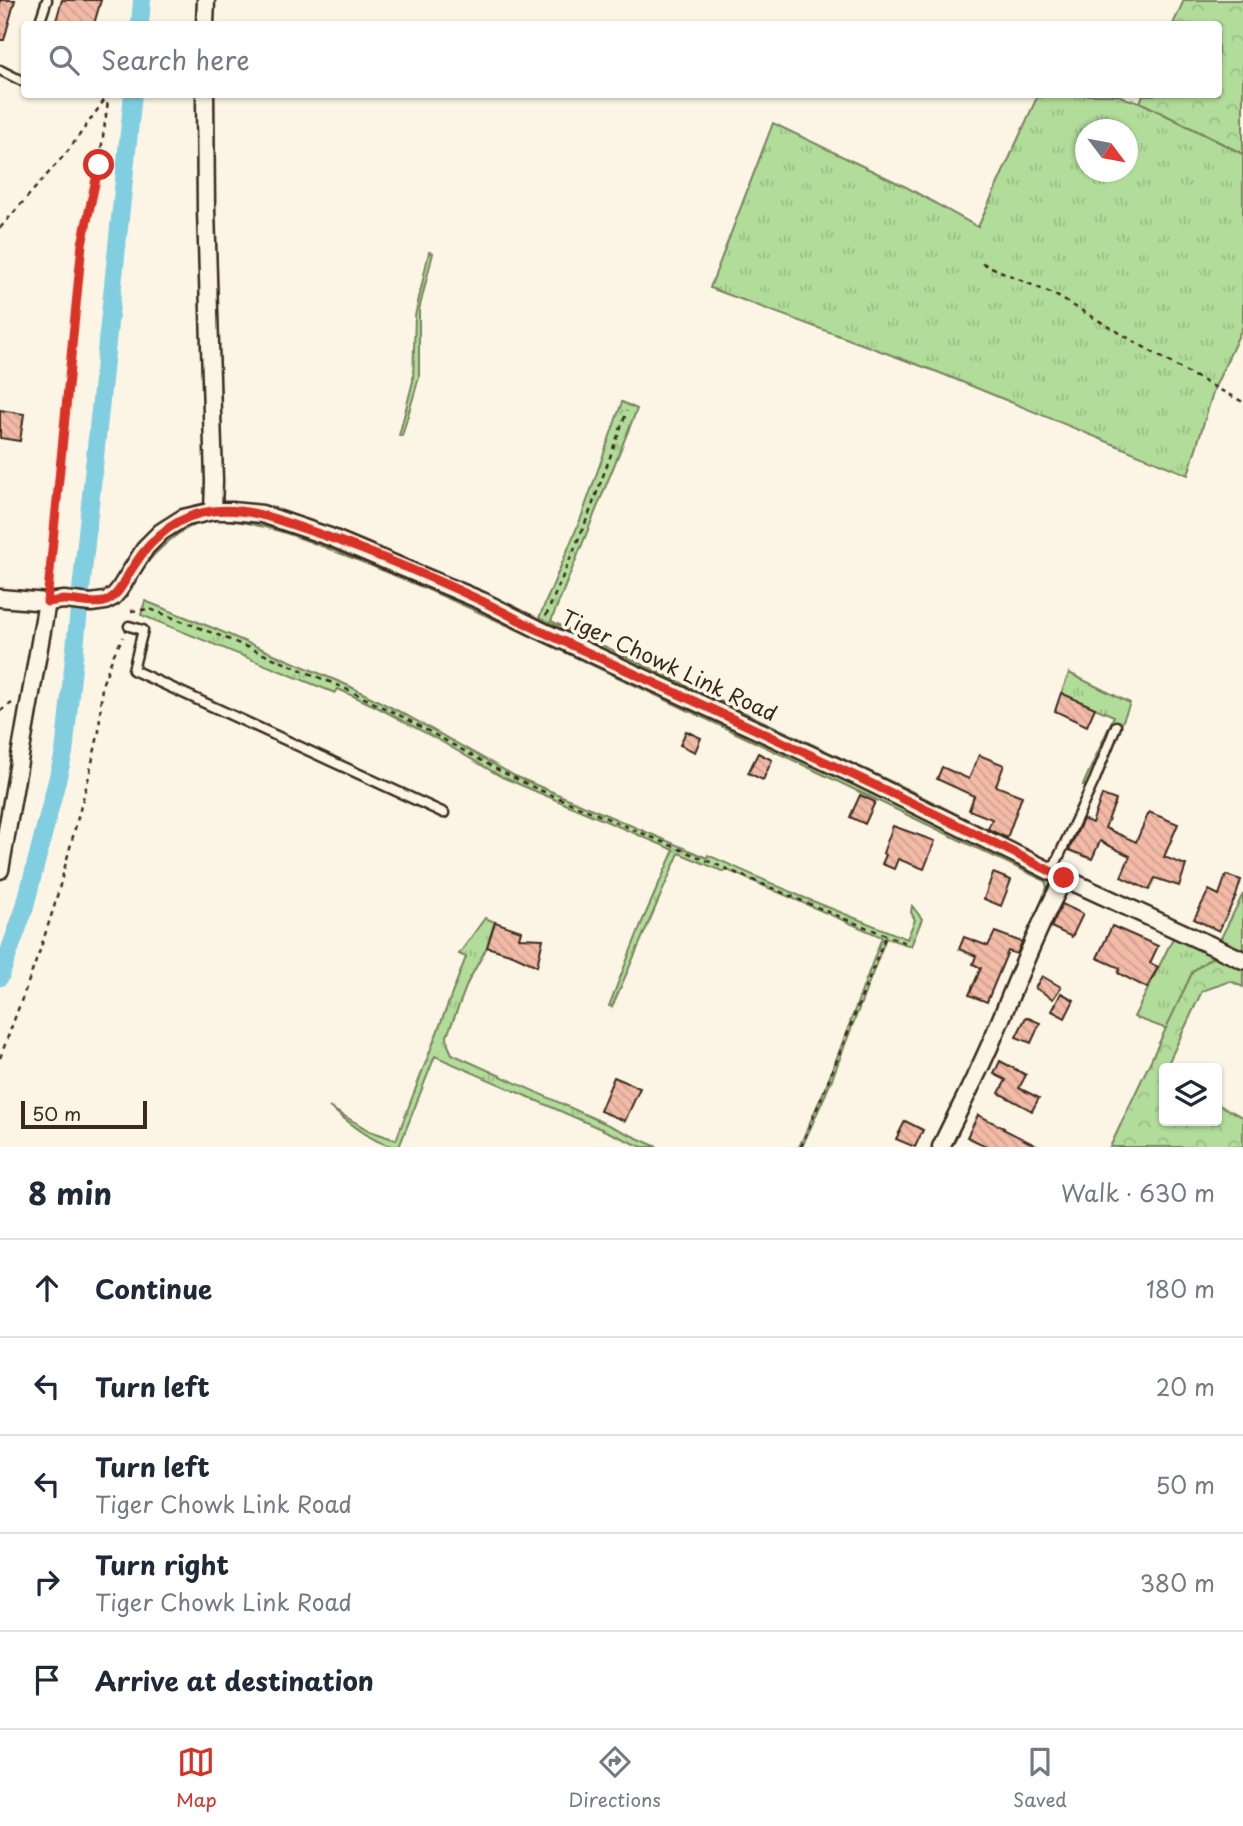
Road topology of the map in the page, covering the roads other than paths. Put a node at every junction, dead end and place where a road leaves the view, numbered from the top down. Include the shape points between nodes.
1 (47, 0) edge
2 (206, 0) edge
3 (40, 21) edge
4 (205, 21) edge
5 (0, 70) edge
6 (21, 77) edge
7 (205, 98) edge
8 (213, 511) junction
9 (0, 598) edge
10 (56, 601) junction
11 (129, 626) road end
12 (1116, 726) dead end
13 (444, 813) dead end
14 (0, 870) edge
15 (1058, 875) junction
16 (1243, 960) edge
17 (941, 1147) edge

1 - 3 lane
2 - 4 street
5 - 6 lane
7 - 8 street
8 - 10 street, Tiger Chowk Link Road via 183,518 161,532 146,547 120,590 105,601
8 - 15 street, Tiger Chowk Link Road via 262,514 393,562 861,778
9 - 10 street
10 - 14 street
11 - 13 lane via 143,630 133,670
12 - 15 lane
15 - 16 street, Tiger Chowk Link Road
15 - 17 street via 989,1047

